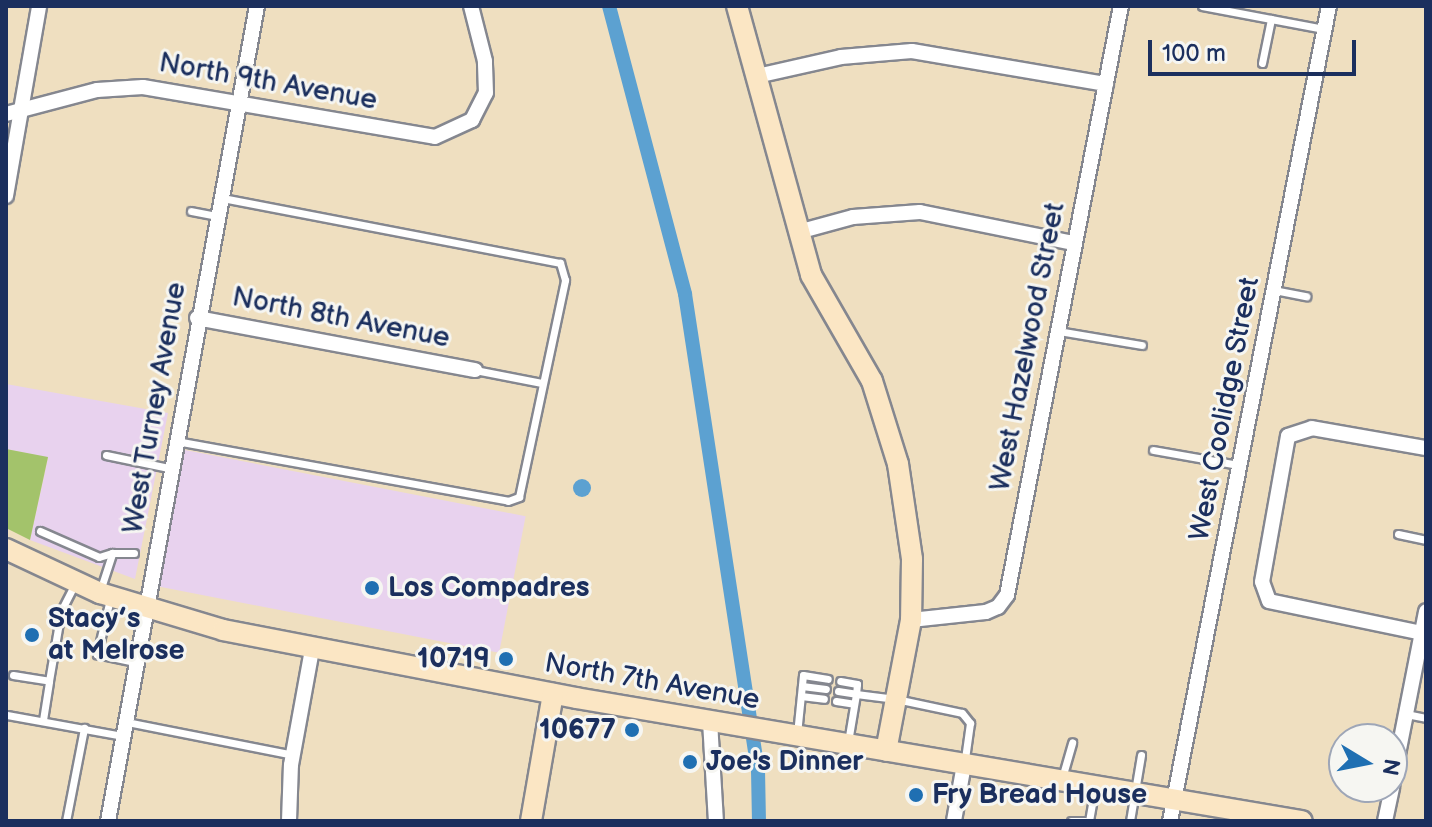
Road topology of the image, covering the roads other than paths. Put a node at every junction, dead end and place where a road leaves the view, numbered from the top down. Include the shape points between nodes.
1 (39, 6) edge
2 (257, 6) edge
3 (471, 6) edge
4 (737, 6) edge
5 (1121, 6) edge
6 (1202, 6) edge
7 (1329, 6) edge
8 (1271, 19) junction
9 (1324, 29) junction
10 (1262, 63) dead end
11 (757, 76) junction
12 (1106, 84) junction
13 (242, 102) junction
14 (13, 112) edge
15 (6, 196) edge
16 (221, 197) junction
17 (191, 211) dead end
18 (217, 216) junction
19 (798, 232) junction
20 (1074, 243) junction
21 (1274, 290) junction
22 (1306, 296) dead end
23 (197, 318) junction
24 (1058, 331) junction
25 (1142, 345) dead end
26 (475, 370) joint
27 (542, 383) junction
28 (174, 441) junction
29 (1426, 448) edge
30 (1153, 450) dead end
31 (106, 455) dead end
32 (1240, 465) junction
33 (169, 468) junction
34 (40, 531) dead end
35 (1398, 534) dead end
36 (1426, 540) edge
37 (6, 549) edge
38 (112, 553) junction
39 (134, 553) dead end
40 (76, 582) junction
41 (105, 595) junction
42 (145, 609) junction
43 (1426, 611) edge
44 (911, 620) junction
45 (1424, 634) edge
46 (312, 649) junction
47 (136, 662) junction
48 (13, 675) dead end
49 (828, 679) dead end
50 (49, 681) junction
51 (840, 681) dead end
52 (802, 686) junction
53 (826, 689) dead end
54 (838, 691) dead end
55 (553, 694) junction
56 (856, 694) junction
57 (801, 696) junction
58 (824, 699) dead end
59 (896, 699) junction
60 (836, 701) dead end
61 (854, 704) junction
62 (1406, 714) junction
63 (7, 715) edge
64 (1426, 718) edge
65 (43, 720) junction
66 (710, 721) junction
67 (1404, 723) edge
68 (84, 728) junction
69 (124, 728) junction
70 (796, 736) junction
71 (1072, 742) dead end
72 (847, 745) junction
73 (886, 751) junction
74 (293, 755) junction
75 (1141, 755) dead end
76 (964, 764) junction
77 (1062, 780) junction
78 (1095, 786) junction
79 (1135, 793) junction
80 (1174, 799) junction
81 (66, 821) edge
82 (108, 821) edge
83 (289, 821) edge
84 (531, 821) edge
85 (716, 821) edge
86 (954, 821) edge
87 (1071, 821) edge
88 (1087, 821) edge
89 (1130, 821) edge
90 (1170, 821) edge
91 (1302, 821) edge

1 - 14 street
2 - 13 street, West Turney Avenue
3 - 13 street, North 9th Avenue via 485,61 486,93 472,120 435,137
4 - 11 main road
5 - 12 street, West Hazelwood Street
6 - 8 lane
7 - 9 street, West Coolidge Street
8 - 9 lane
8 - 10 lane
9 - 21 street, West Coolidge Street
11 - 12 street via 841,57 912,51
11 - 19 main road
12 - 20 street, West Hazelwood Street
13 - 14 street, North 9th Avenue via 143,87 97,90
13 - 16 street, West Turney Avenue
14 - 15 street
16 - 18 street, West Turney Avenue
16 - 27 lane via 560,263 565,280
17 - 18 lane
18 - 23 street, West Turney Avenue
19 - 20 street via 853,217 920,212
19 - 44 main road via 811,275 872,381 892,437 912,559
20 - 24 street, West Hazelwood Street
21 - 22 lane
21 - 32 street, West Coolidge Street
23 - 26 street, North 8th Avenue
23 - 28 street, West Turney Avenue
24 - 25 lane
24 - 44 street, West Hazelwood Street via 1007,595 986,612
26 - 27 lane
27 - 28 lane via 519,497 508,501
28 - 33 street, West Turney Avenue
29 - 45 street via 1312,428 1288,436 1262,582 1269,601
30 - 32 lane
31 - 33 lane
32 - 80 street, West Coolidge Street
33 - 42 street, West Turney Avenue
34 - 38 lane via 99,557
35 - 36 lane
37 - 40 main road, North 7th Avenue
38 - 39 lane
38 - 41 lane
40 - 41 main road, North 7th Avenue
40 - 50 lane via 61,611
41 - 42 main road, North 7th Avenue
41 - 47 lane via 97,654
42 - 46 main road, North 7th Avenue
42 - 47 street, West Turney Avenue
43 - 45 street
44 - 59 main road
45 - 62 street
46 - 55 main road, North 7th Avenue
46 - 74 street
47 - 69 street, West Turney Avenue
48 - 50 lane
49 - 52 lane via 803,675
50 - 65 lane
51 - 56 lane via 857,684
52 - 53 lane
52 - 57 lane
54 - 56 lane
55 - 66 main road, North 7th Avenue
55 - 84 main road
56 - 59 lane
56 - 61 lane
57 - 58 lane
57 - 70 lane
59 - 73 main road
59 - 76 lane via 962,713 970,723
60 - 61 lane
61 - 72 lane
62 - 64 lane
62 - 67 street
63 - 65 lane
65 - 68 lane
66 - 70 main road, North 7th Avenue
66 - 85 street
68 - 69 lane
68 - 81 lane
69 - 74 lane
69 - 82 street, West Turney Avenue
70 - 72 main road, North 7th Avenue
71 - 77 lane
72 - 73 main road, North 7th Avenue
73 - 76 main road, North 7th Avenue
74 - 83 street
75 - 79 lane
76 - 77 main road, North 7th Avenue
76 - 86 street
77 - 78 main road, North 7th Avenue
78 - 79 main road, North 7th Avenue
78 - 88 lane
79 - 80 main road, North 7th Avenue
79 - 89 lane
80 - 90 street, West Coolidge Street
80 - 91 main road, North 7th Avenue
87 - 88 lane

